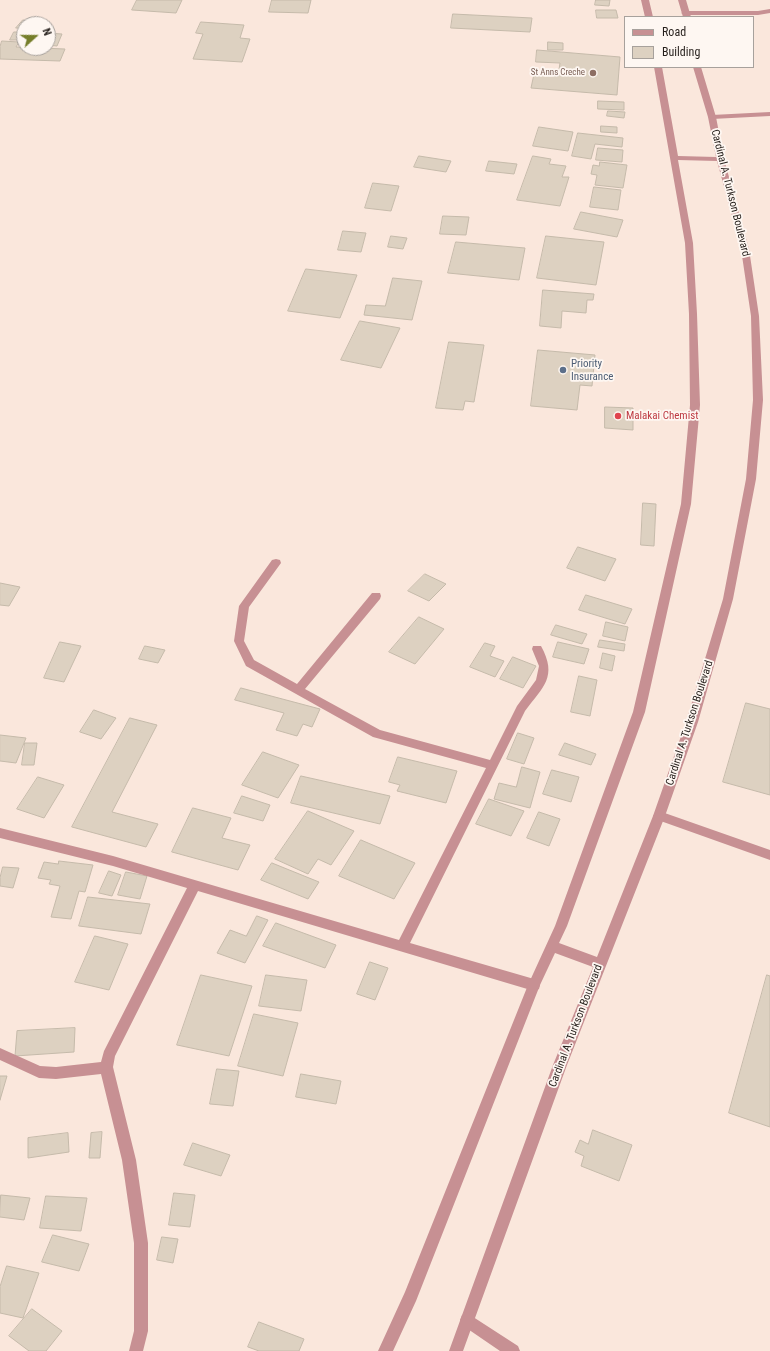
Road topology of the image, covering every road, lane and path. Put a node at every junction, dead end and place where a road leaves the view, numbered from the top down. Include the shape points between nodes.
1 (645, 0) edge
2 (682, 0) edge
3 (770, 11) edge
4 (686, 15) edge
5 (649, 16) edge
6 (658, 68) edge
7 (697, 68) edge
8 (770, 114) edge
9 (712, 117) junction
10 (674, 158) junction
11 (720, 159) junction
12 (276, 563) dead end
13 (376, 596) dead end
14 (537, 649) dead end
15 (298, 690) junction
16 (493, 765) junction
17 (659, 816) junction
18 (0, 833) edge
19 (770, 855) edge
20 (195, 885) junction
21 (402, 946) junction
22 (552, 946) junction
23 (600, 964) junction
24 (534, 985) junction
25 (0, 1054) edge
26 (106, 1067) junction
27 (468, 1320) junction
28 (136, 1351) edge
29 (386, 1351) edge
30 (456, 1351) edge
31 (513, 1351) edge

1 - 5 street
2 - 4 street
3 - 4 street
6 - 10 street
7 - 9 street, Cardinal A. Turkson Boulevard
8 - 9 street
9 - 11 street, Cardinal A. Turkson Boulevard
10 - 11 street
10 - 22 street via 689,243 693,314 695,406 686,504 639,712
11 - 17 street, Cardinal A. Turkson Boulevard via 745,249 755,316 758,400 751,479 728,599 692,722
12 - 15 street via 244,606 239,640 250,663
13 - 15 street
14 - 16 street via 544,666 540,681 521,709
15 - 16 street via 377,734
16 - 21 street
17 - 19 street
17 - 23 street, Cardinal A. Turkson Boulevard
18 - 20 street via 113,861
20 - 21 street
20 - 26 street via 108,1054
21 - 24 street
22 - 23 street
22 - 24 street
23 - 27 street, Cardinal A. Turkson Boulevard via 560,1066
24 - 29 street via 411,1296
25 - 26 street via 39,1072 56,1073
26 - 28 street via 129,1160 141,1243 141,1331
27 - 30 street, Cardinal A. Turkson Boulevard
27 - 31 street

